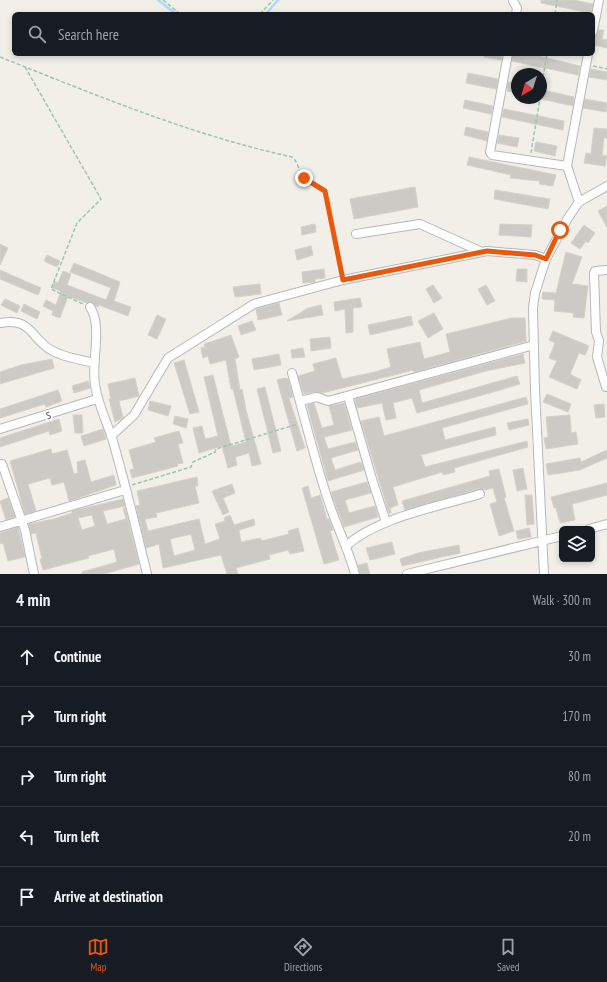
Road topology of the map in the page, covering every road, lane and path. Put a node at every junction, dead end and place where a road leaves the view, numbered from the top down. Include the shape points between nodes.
1 (163, 0) edge
2 (273, 0) edge
3 (557, 0) edge
4 (599, 0) edge
5 (513, 1) edge
6 (178, 12) edge
7 (262, 12) edge
8 (516, 12) edge
9 (554, 12) edge
10 (595, 21) edge
11 (508, 56) edge
12 (547, 56) edge
13 (588, 56) edge
14 (0, 57) edge
15 (586, 64) junction
16 (25, 67) junction
17 (545, 68) edge
18 (607, 69) edge
19 (539, 104) edge
20 (530, 160) junction
21 (568, 166) junction
22 (607, 186) edge
23 (578, 202) junction
24 (356, 234) dead end
25 (482, 252) junction
26 (546, 259) junction
27 (607, 270) edge
28 (343, 280) junction
29 (90, 307) joint
30 (0, 323) edge
31 (534, 345) junction
32 (93, 363) junction
33 (292, 373) dead end
34 (606, 387) dead end
35 (348, 396) junction
36 (97, 399) junction
37 (300, 401) junction
38 (306, 422) junction
39 (0, 429) edge
40 (112, 436) junction
41 (2, 464) dead end
42 (125, 489) junction
43 (480, 494) dead end
44 (21, 521) junction
45 (386, 522) junction
46 (607, 524) edge
47 (0, 527) edge
48 (595, 527) edge
49 (559, 537) edge
50 (543, 541) junction
51 (346, 546) junction
52 (34, 574) edge
53 (147, 574) edge
54 (355, 574) edge
55 (407, 574) edge
56 (544, 574) edge

1 - 6 path
2 - 7 path
3 - 9 path
4 - 10 street
5 - 8 street
11 - 20 street via 490,152 492,155
12 - 17 path
13 - 15 street
14 - 16 path
15 - 18 path
15 - 21 street
16 - 28 path via 210,137 292,157 304,178 325,191
16 - 29 path via 101,199 77,223 50,289
19 - 20 path
20 - 21 street
21 - 23 street
22 - 23 street
23 - 26 street
24 - 25 street via 420,224
25 - 26 street via 511,252
25 - 28 street
26 - 31 street via 535,293
27 - 34 street via 594,273 596,332 599,341 597,357
28 - 40 street via 254,304 168,358 134,415
29 - 32 street via 94,312 95,324 96,347
30 - 32 street via 24,324 51,350
31 - 35 street
31 - 50 street
32 - 36 street
33 - 37 street
35 - 37 street via 328,401 317,397
35 - 45 street
36 - 39 street, s
36 - 40 street
37 - 38 street
38 - 42 path via 216,450 193,462 191,467
38 - 51 street via 328,500
40 - 42 street
41 - 44 street
42 - 44 street
42 - 53 street
43 - 45 street
44 - 47 street
44 - 52 street
45 - 51 street via 358,535
46 - 48 street
49 - 50 street
50 - 55 street
50 - 56 street
51 - 54 street

